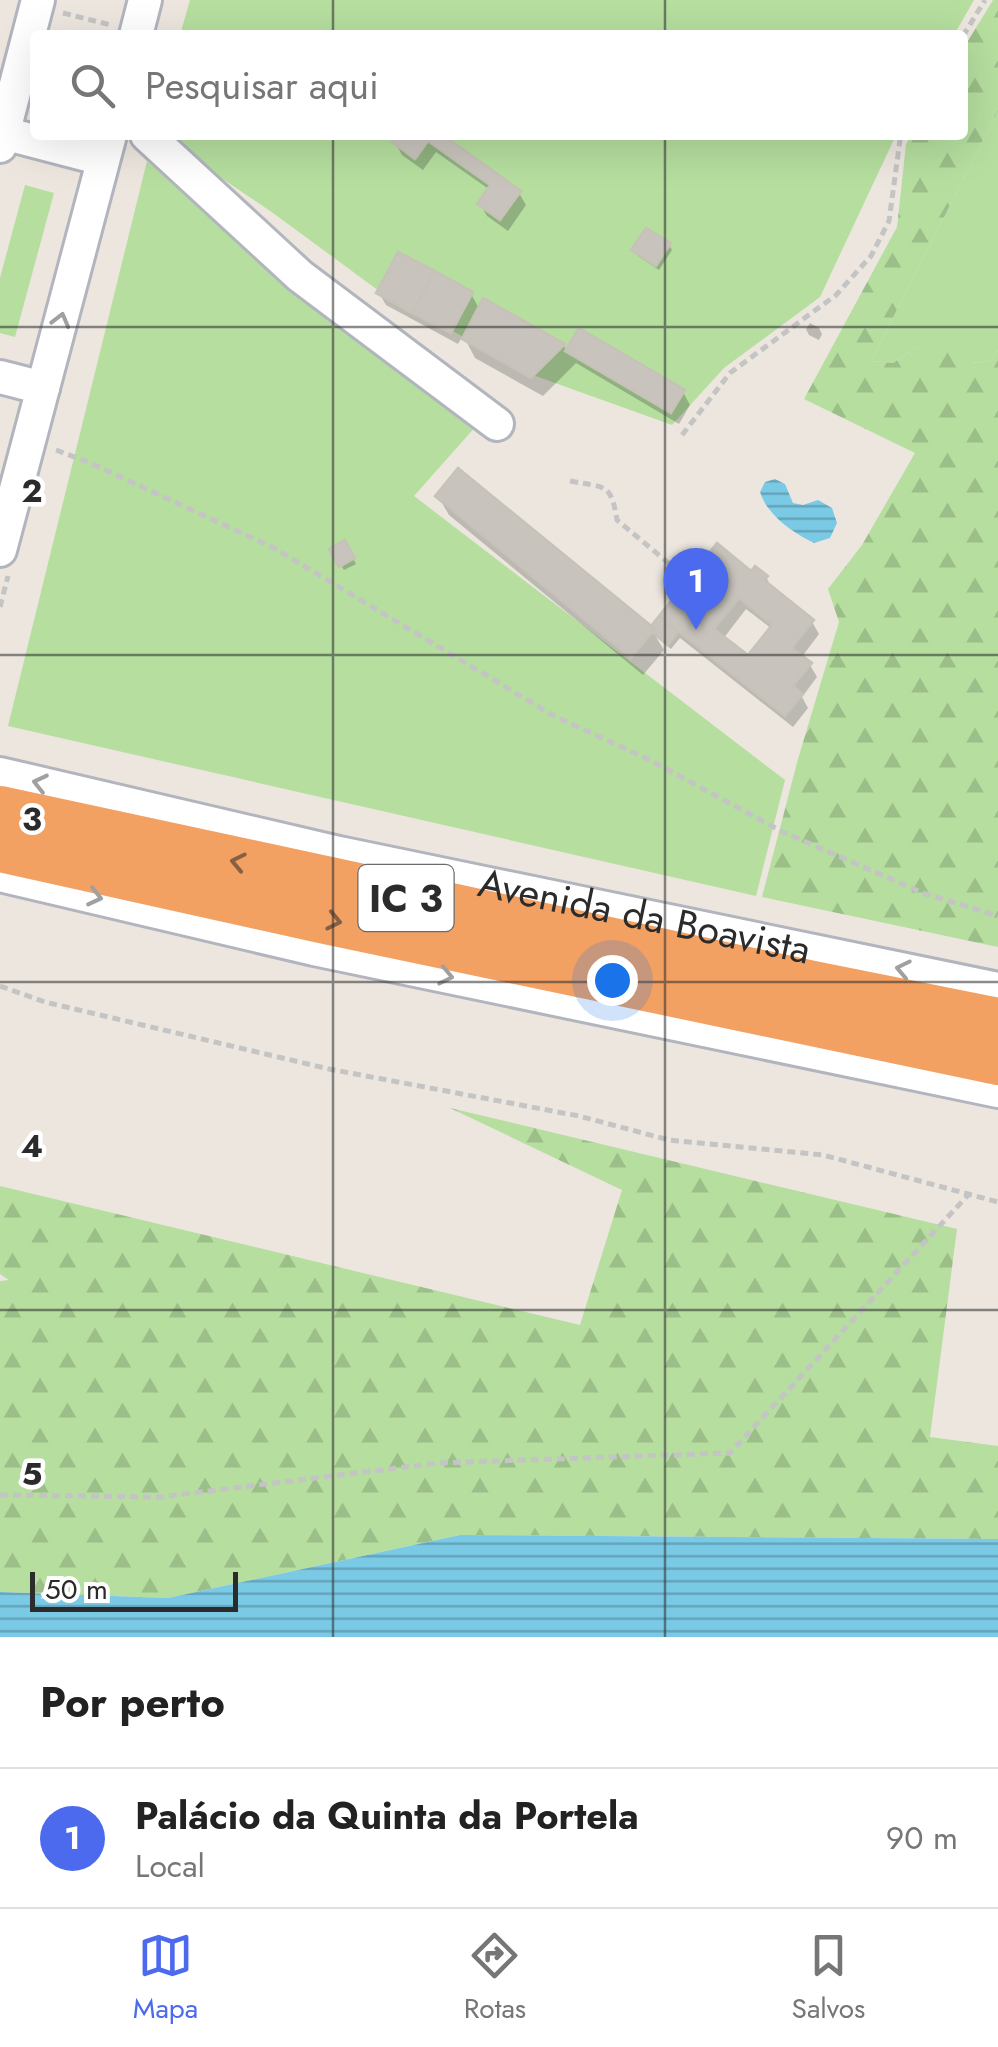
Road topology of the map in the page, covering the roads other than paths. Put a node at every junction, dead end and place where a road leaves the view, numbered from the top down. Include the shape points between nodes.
1 (145, 0) edge
2 (38, 3) edge
3 (137, 30) edge
4 (13, 46) edge
5 (2, 139) edge
6 (152, 140) edge
7 (106, 147) edge
8 (0, 377) edge
9 (42, 388) junction
10 (497, 424) dead end
11 (0, 550) edge
12 (0, 774) edge
13 (0, 810) edge
14 (0, 848) edge
15 (0, 875) edge
16 (998, 989) edge
17 (998, 1022) edge
18 (998, 1061) edge
19 (998, 1091) edge

1 - 3 street
2 - 4 street
4 - 5 street
5 - 7 street
6 - 10 street via 300,276
9 -> 7 street
8 - 9 street
9 - 11 street
16 -> 12 street, Avenida da Boavista via 339,853
17 -> 13 highway, Avenida da Boavista / IC 3
14 -> 18 highway, Avenida da Boavista / IC 3
15 -> 19 street via 314,949

